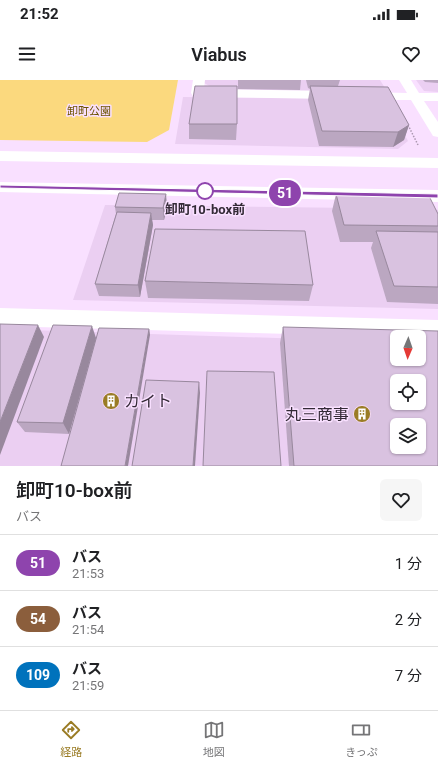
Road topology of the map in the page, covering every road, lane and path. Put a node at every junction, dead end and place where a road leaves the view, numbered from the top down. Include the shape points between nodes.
1 (199, 80) edge
2 (405, 80) edge
3 (393, 96) junction
4 (415, 97) junction
5 (438, 97) edge
6 (438, 133) edge
7 (413, 148) dead end
8 (0, 156) edge
9 (438, 163) edge
10 (0, 187) edge
11 (438, 196) edge
12 (0, 317) edge
13 (438, 329) edge

1 - 3 street via 197,93
2 - 4 street
3 - 4 street
3 - 7 path via 419,144
4 - 5 street
4 - 6 street
8 - 9 street
10 - 11 street
12 - 13 street

